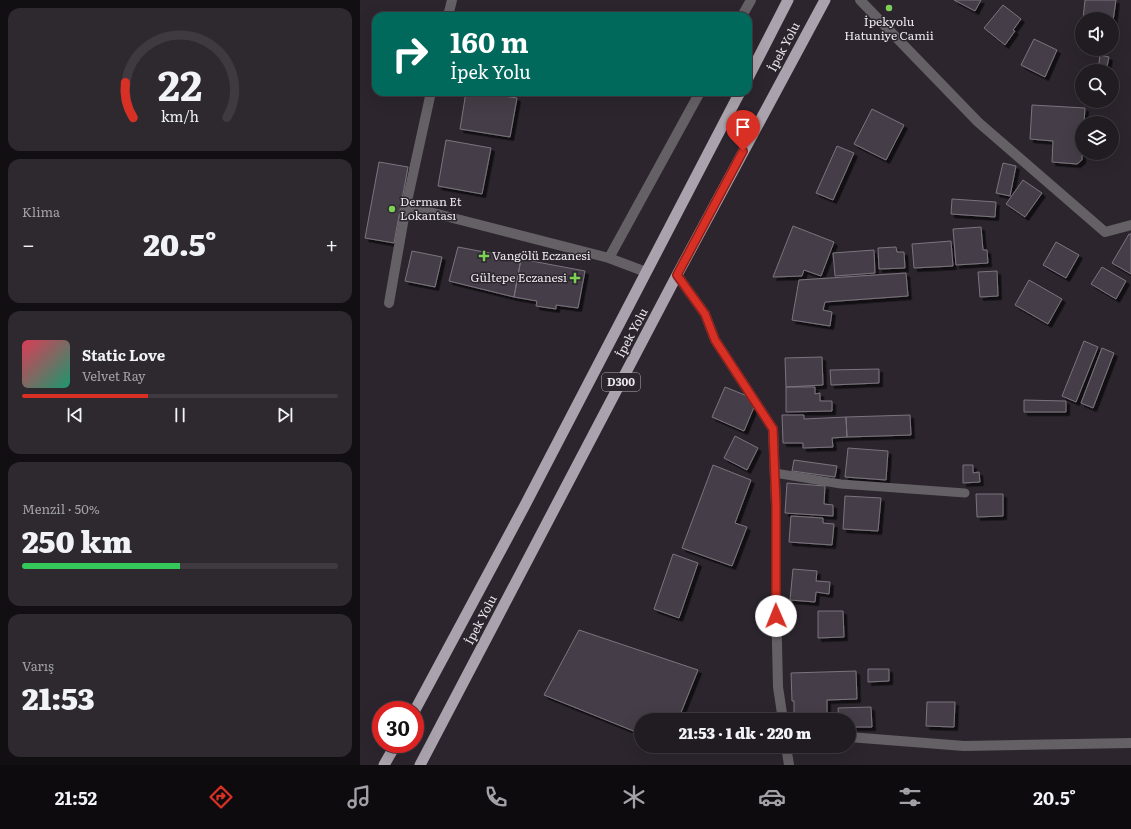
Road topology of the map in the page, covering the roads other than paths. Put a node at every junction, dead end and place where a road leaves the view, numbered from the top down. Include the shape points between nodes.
1 (452, 0) edge
2 (751, 0) edge
3 (788, 0) edge
4 (825, 0) edge
5 (860, 0) edge
6 (449, 12) edge
7 (744, 12) edge
8 (752, 70) edge
9 (430, 96) edge
10 (698, 96) edge
11 (738, 96) edge
12 (406, 206) junction
13 (1131, 225) edge
14 (609, 258) junction
15 (646, 272) junction
16 (677, 275) junction
17 (389, 303) dead end
18 (775, 473) junction
19 (965, 493) dead end
20 (420, 701) edge
21 (782, 713) edge
22 (856, 738) edge
23 (1131, 743) edge
24 (391, 753) edge
25 (787, 753) edge
26 (384, 765) edge
27 (420, 765) edge
28 (789, 765) edge

1 - 6 street
2 - 7 street
3 - 8 highway, İpek Yolu
4 - 16 highway, İpek Yolu / D300
5 - 13 street via 978,122 1105,232
9 - 12 street
10 - 14 street
11 - 15 highway, İpek Yolu / D300
12 - 14 street
12 - 17 street
14 - 15 street
15 - 20 highway, İpek Yolu / D300
16 - 18 street via 705,314 715,340 773,429
16 - 27 highway, İpek Yolu / D300
18 - 19 lane via 841,484
18 - 21 street via 778,687
22 - 23 street via 964,746
24 - 26 highway
25 - 28 street

